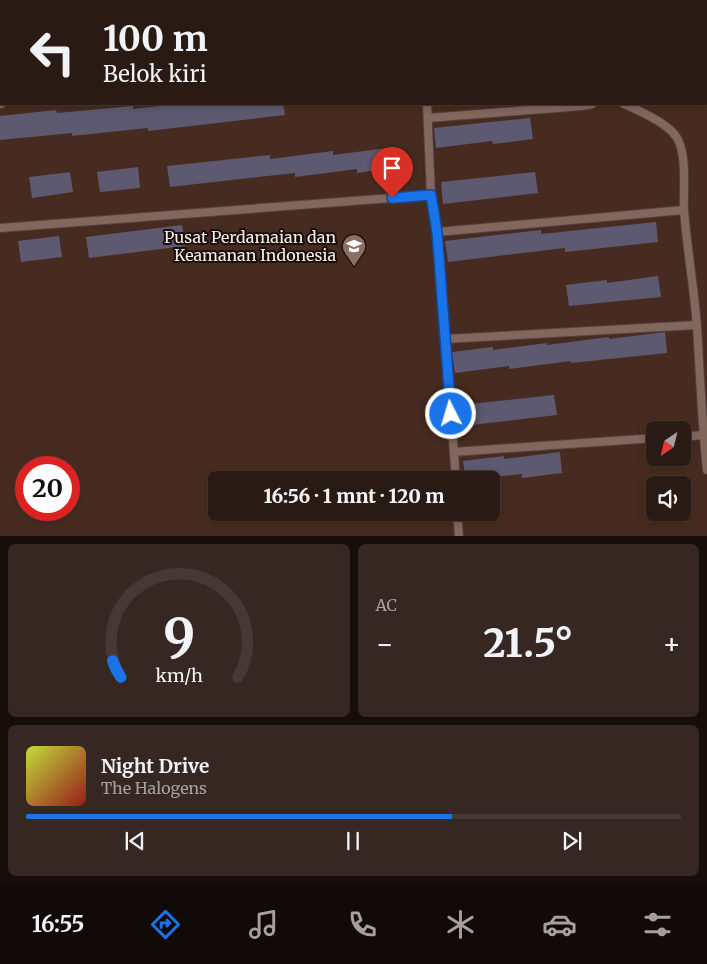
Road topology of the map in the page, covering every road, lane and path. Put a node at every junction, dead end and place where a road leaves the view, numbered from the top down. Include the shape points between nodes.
1 (427, 105) edge
2 (587, 105) edge
3 (634, 106) edge
4 (428, 118) junction
5 (431, 195) junction
6 (684, 210) junction
7 (0, 228) edge
8 (437, 232) junction
9 (697, 325) junction
10 (445, 338) junction
11 (703, 435) junction
12 (691, 436) edge
13 (646, 439) edge
14 (454, 452) junction
15 (707, 470) edge
16 (455, 471) edge
17 (458, 521) edge
18 (459, 536) edge

1 - 4 lane
2 - 4 lane
3 - 6 lane via 676,135 682,156
4 - 5 lane
5 - 7 lane
5 - 8 lane
6 - 8 lane
6 - 9 lane
8 - 10 lane
9 - 10 lane
9 - 11 lane
10 - 14 lane
11 - 12 lane
11 - 15 lane
13 - 14 lane
14 - 16 lane
17 - 18 lane

